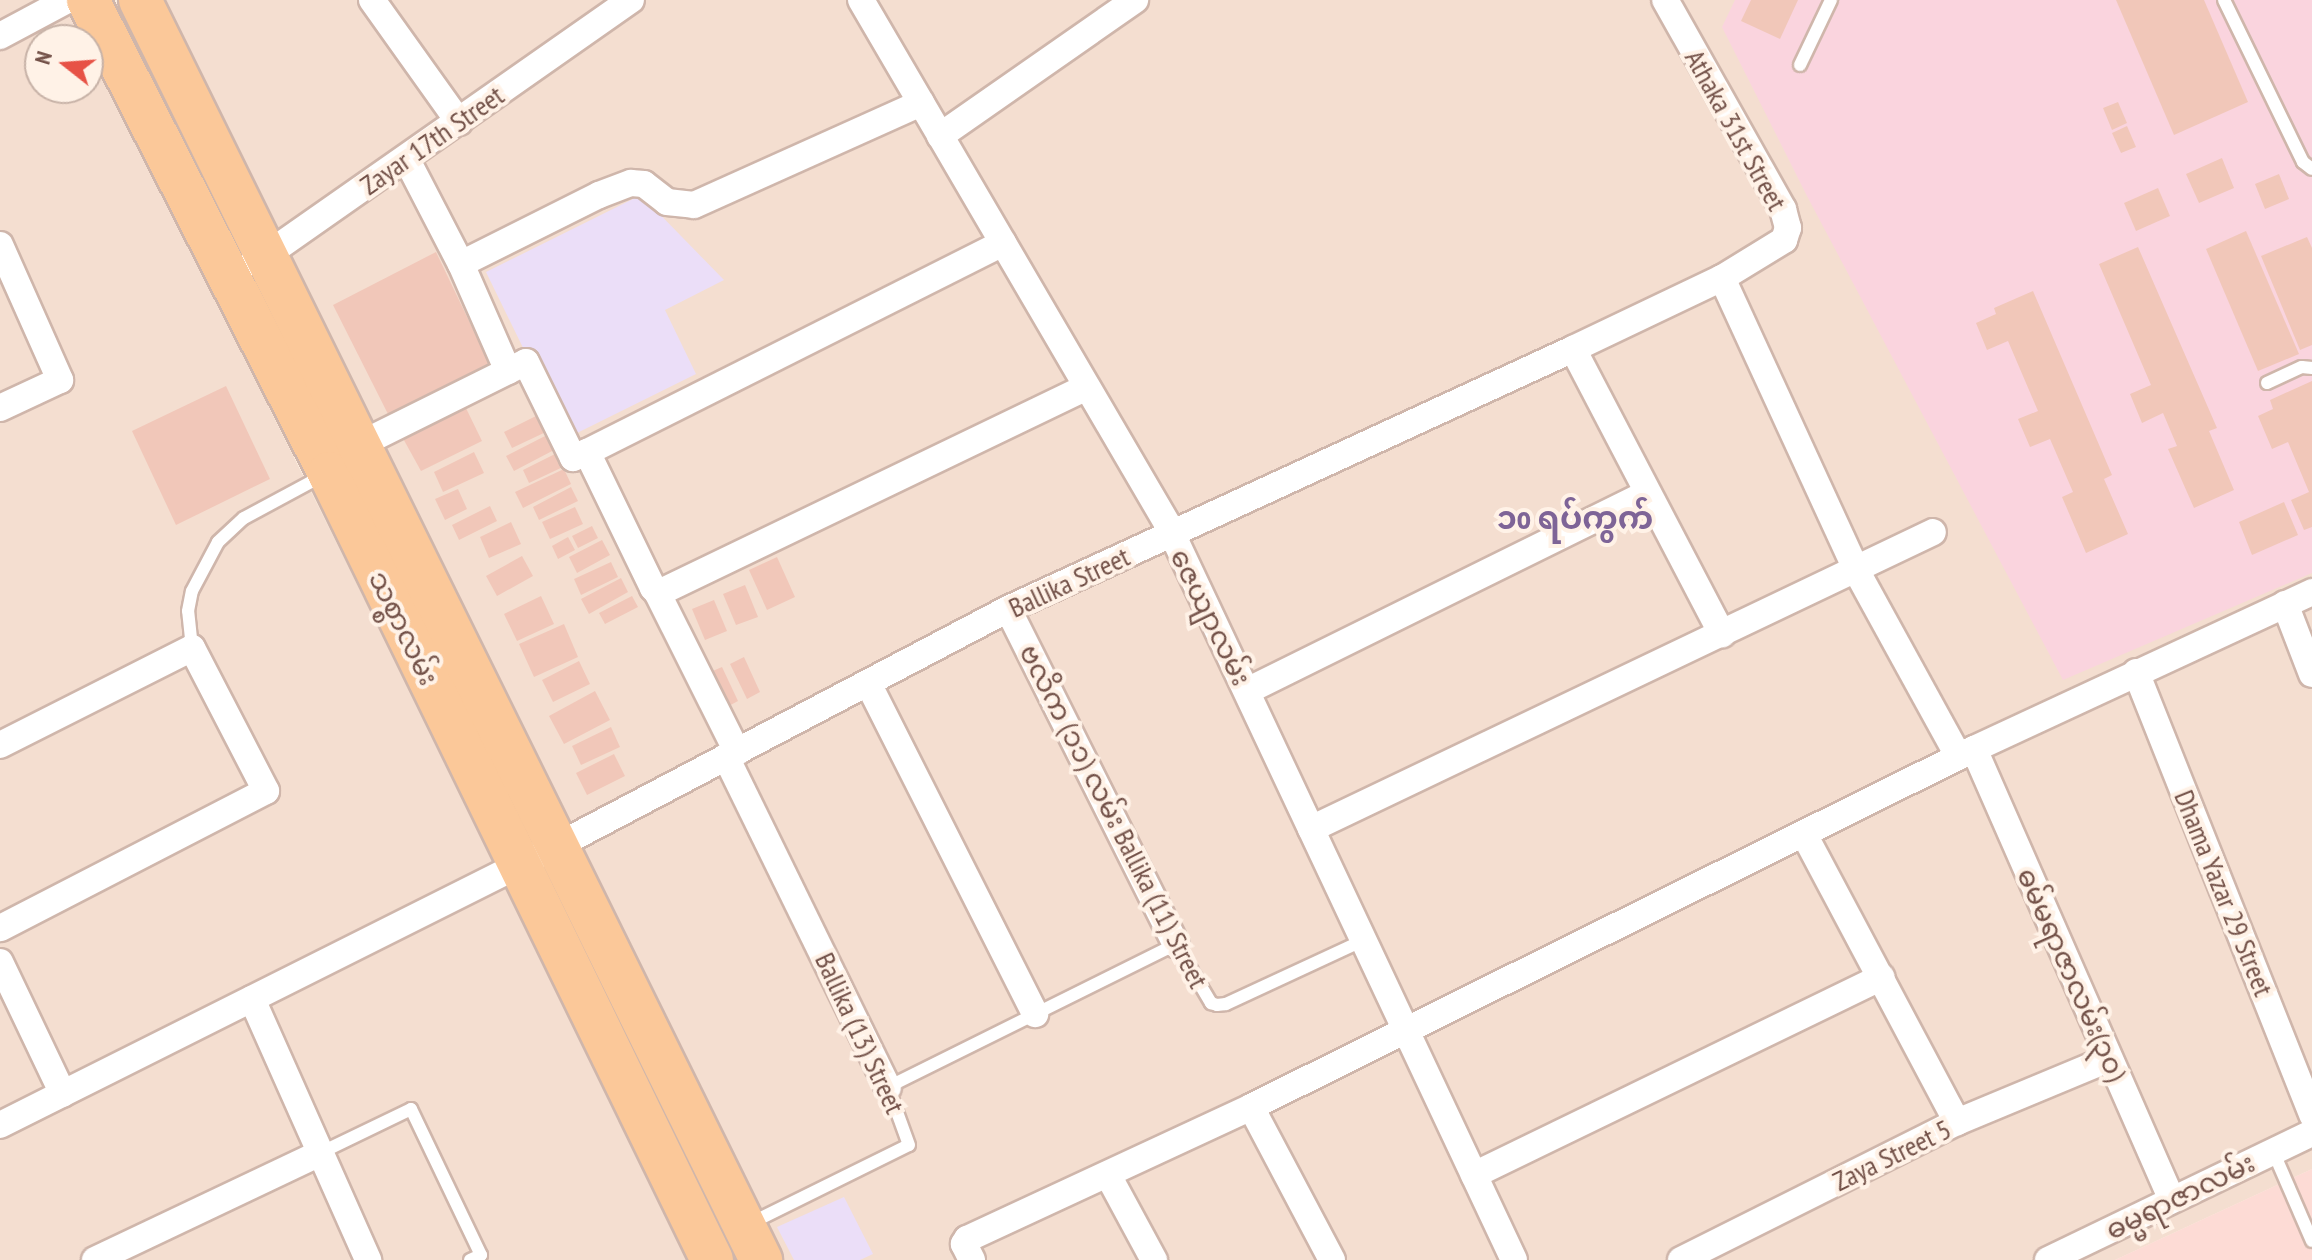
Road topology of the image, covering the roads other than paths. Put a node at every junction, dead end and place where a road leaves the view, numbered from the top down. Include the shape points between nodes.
1 (67, 0) edge
2 (88, 0) edge
3 (140, 0) edge
4 (372, 0) edge
5 (631, 0) edge
6 (861, 0) edge
7 (1135, 0) edge
8 (1665, 0) edge
9 (1831, 0) edge
10 (2224, 0) edge
11 (0, 36) edge
12 (1800, 65) dead end
13 (921, 103) junction
14 (459, 122) junction
15 (940, 136) junction
16 (406, 158) junction
17 (2312, 169) edge
18 (1003, 243) junction
19 (0, 245) edge
20 (268, 254) junction
21 (461, 264) junction
22 (228, 273) junction
23 (1722, 278) junction
24 (1573, 349) junction
25 (2312, 368) edge
26 (508, 371) junction
27 (2267, 383) dead end
28 (1087, 387) junction
29 (335, 390) junction
30 (0, 408) edge
31 (297, 409) junction
32 (361, 444) junction
33 (587, 452) junction
34 (329, 473) junction
35 (1647, 493) junction
36 (1933, 532) dead end
37 (1171, 535) junction
38 (1856, 570) junction
39 (657, 592) junction
40 (2312, 592) edge
41 (2285, 604) junction
42 (1008, 609) junction
43 (1722, 634) junction
44 (192, 648) junction
45 (2136, 672) junction
46 (2312, 674) edge
47 (868, 683) junction
48 (1247, 691) junction
49 (0, 745) edge
50 (1966, 753) junction
51 (732, 755) junction
52 (1311, 829) junction
53 (1805, 836) junction
54 (557, 846) junction
55 (518, 866) junction
56 (0, 928) edge
57 (1362, 941) junction
58 (1176, 944) junction
59 (0, 962) edge
60 (1881, 977) junction
61 (252, 999) junction
62 (1035, 1014) junction
63 (1406, 1030) junction
64 (2108, 1059) junction
65 (888, 1087) junction
66 (63, 1094) junction
67 (1251, 1107) junction
68 (2312, 1115) edge
69 (1957, 1122) junction
70 (0, 1125) edge
71 (2312, 1133) edge
72 (2273, 1151) junction
73 (320, 1153) junction
74 (1108, 1175) junction
75 (1474, 1175) junction
76 (2171, 1198) junction
77 (2312, 1241) edge
78 (752, 1243) edge
79 (968, 1252) edge
80 (95, 1260) edge
81 (368, 1260) edge
82 (470, 1260) edge
83 (712, 1260) edge
84 (1154, 1260) edge
85 (1332, 1260) edge
86 (1514, 1260) edge
87 (1681, 1260) edge
88 (2048, 1260) edge

1 - 11 street
2 - 22 main road, သစ္စာလမ်း
3 - 20 main road, သစ္စာလမ်း
4 - 14 street
5 - 14 street, Zayar 17th Street
6 - 13 street, ဇေယျာလမ်း
7 - 15 street
8 - 23 street, Athaka 31st Street via 1783,209 1788,228 1784,240
9 - 12 lane
10 - 17 lane via 2303,162
13 - 15 street, ဇေယျာလမ်း
13 - 21 street via 694,205 667,202 644,184 631,183
14 - 16 street, Zayar 17th Street
15 - 18 street, ဇေယျာလမ်း
16 - 20 street, Zayar 17th Street
16 - 21 street
18 - 28 street, ဇေယျာလမ်း
18 - 33 street
19 - 30 street via 60,380
20 - 22 street, Zayar 17th Street
20 - 29 main road, သစ္စာလမ်း
21 - 26 street
22 - 31 main road, သစ္စာလမ်း
23 - 24 street, Ballika Street
23 - 38 street, ဓမ်မရာဇာလမ်း(၃၀)
24 - 35 street
24 - 37 street, Ballika Street
25 - 27 lane via 2302,367
26 - 32 street
26 - 33 street via 526,362 573,458
28 - 37 street, ဇေယျာလမ်း
28 - 39 street
29 - 31 main road
29 - 32 main road, သစ္စာလမ်း
31 - 34 main road, သစ္စာလမ်း
32 - 54 main road, သစ္စာလမ်း
33 - 39 street, Ballika (13) Street
34 - 44 lane via 244,518 218,542 192,591
34 - 55 main road, သစ္စာလမ်း
35 - 43 street
35 - 48 street
36 - 38 street
37 - 42 street, Ballika Street
37 - 48 street, ဇေယျာလမ်း
38 - 43 street
38 - 50 street, ဓမ်မရာဇာလမ်း(၃၀)
39 - 51 street, Ballika (13) Street
40 - 41 street
41 - 45 street
41 - 46 street
42 - 47 street, Ballika Street
42 - 58 street, ဗလိက (၁၁) လမ်း Ballika (11) Street
43 - 52 street
44 - 49 street
44 - 56 street via 266,791
45 - 50 street
45 - 68 street, Dhama Yazar 29 Street
47 - 51 street, Ballika Street
47 - 62 street
48 - 52 street, ဇေယျာလမ်း
50 - 53 street
50 - 64 street, ဓမ်မရာဇာလမ်း(၃၀)
51 - 54 street, Ballika Street
51 - 65 street, Ballika (13) Street
52 - 57 street, ဇေယျာလမ်း
53 - 60 street
53 - 63 street
54 - 55 street, Ballika Street
54 - 78 main road, သစ္စာလမ်း
55 - 61 street, Ballika Street
55 - 83 main road, သစ္စာလမ်း
57 - 58 lane, ဗလိက (၁၁) လမ်း Ballika (11) Street via 1217,1005
57 - 63 street, ဇေယျာလမ်း
58 - 62 lane
59 - 66 street
60 - 69 street
60 - 75 street
61 - 66 street, Ballika Street
61 - 73 street
62 - 65 lane
63 - 67 street
63 - 75 street, ဇေယျာလမ်း
64 - 69 street, Zaya Street 5
64 - 76 street, ဓမ်မရာဇာလမ်း(၃၀)
65 - 78 lane, Ballika (13) Street via 909,1145
66 - 70 street, Ballika Street
67 - 74 street
67 - 85 street
69 - 87 street, Zaya Street 5
71 - 72 street, ဓမ္မရာဇာလမ်း
72 - 76 street, ဓမ္မရာဇာလမ်း
72 - 77 lane
73 - 80 street
73 - 81 street
73 - 82 lane via 411,1109 481,1255
74 - 79 street via 967,1239
74 - 84 street
75 - 86 street, ဇေယျာလမ်း
76 - 88 street, ဓမ္မရာဇာလမ်း

